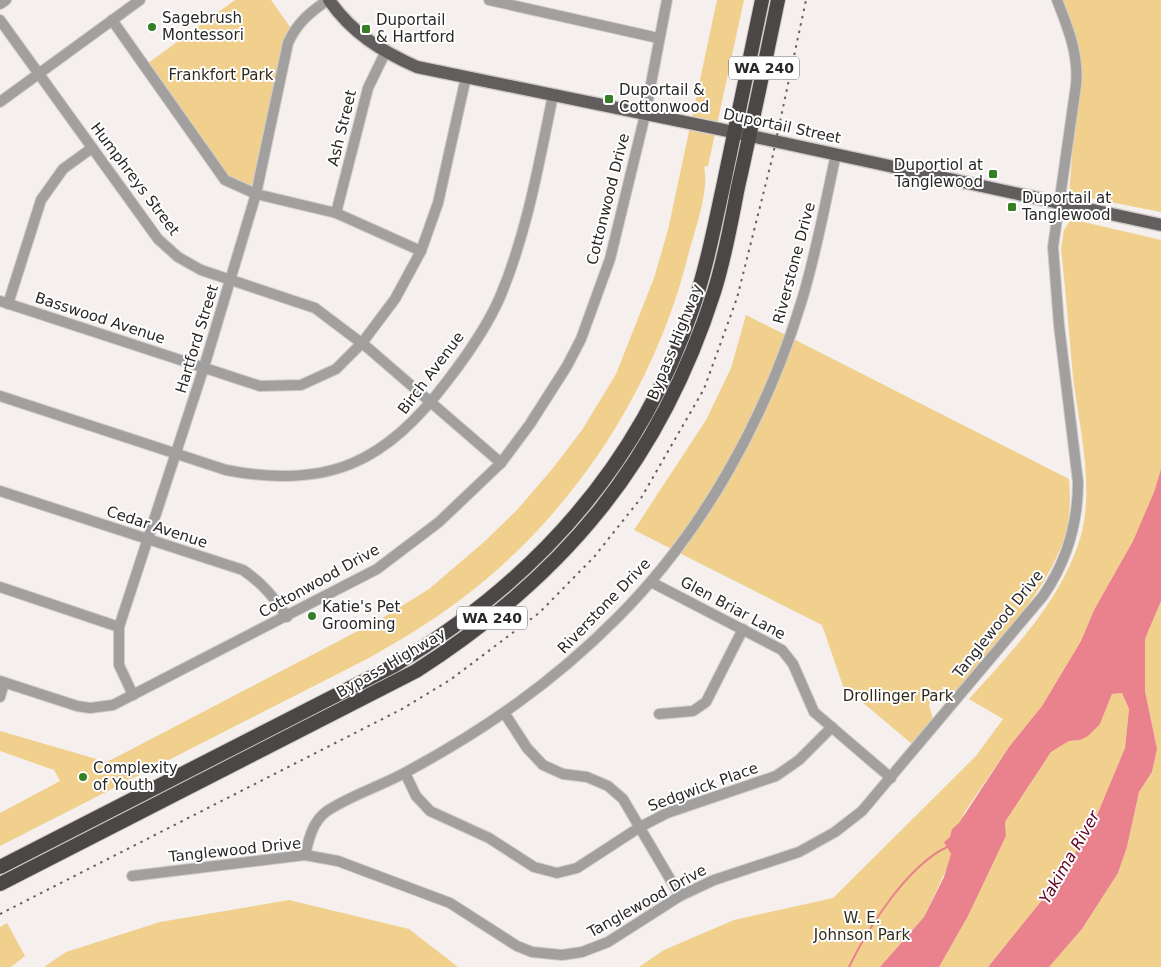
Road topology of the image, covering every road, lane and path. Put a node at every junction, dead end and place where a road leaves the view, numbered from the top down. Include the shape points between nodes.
1 (6, 0) edge
2 (140, 0) edge
3 (328, 0) edge
4 (489, 0) edge
5 (667, 0) edge
6 (762, 0) edge
7 (778, 0) edge
8 (1057, 0) edge
9 (0, 4) edge
10 (0, 20) edge
11 (112, 20) junction
12 (658, 38) junction
13 (385, 52) junction
14 (39, 74) junction
15 (466, 77) junction
16 (553, 95) junction
17 (0, 102) edge
18 (645, 115) junction
19 (734, 132) junction
20 (750, 136) junction
21 (92, 148) junction
22 (836, 154) junction
23 (256, 194) junction
24 (1059, 203) junction
25 (336, 213) junction
26 (1161, 225) edge
27 (422, 251) junction
28 (230, 281) junction
29 (4, 303) edge
30 (362, 343) junction
31 (204, 367) junction
32 (0, 396) edge
33 (432, 402) junction
34 (176, 454) junction
35 (501, 463) junction
36 (0, 490) edge
37 (149, 540) junction
38 (651, 582) junction
39 (0, 587) edge
40 (286, 617) junction
41 (118, 627) junction
42 (743, 629) junction
43 (2, 682) edge
44 (133, 695) junction
45 (0, 697) edge
46 (505, 714) junction
47 (659, 714) dead end
48 (832, 727) junction
49 (405, 773) junction
50 (891, 778) junction
51 (640, 827) junction
52 (305, 856) junction
53 (0, 867) edge
54 (132, 876) dead end
55 (0, 884) edge
56 (680, 896) junction

1 - 9 street
2 - 11 street
3 - 13 main road, Duportail Street via 351,27
3 - 23 street, Hartford Street via 304,18 288,43
4 - 12 street
5 - 12 street, Cottonwood Drive
6 - 19 highway, Bypass Highway / WA 240
7 - 20 highway, Bypass Highway / WA 240
8 - 24 street, Tanglewood Drive via 1074,46 1077,70
10 - 14 street, Humphreys Street
11 - 14 street
11 - 23 street via 225,180
12 - 18 street, Cottonwood Drive
13 - 15 main road, Duportail Street via 418,66
13 - 25 street, Ash Street via 368,88
14 - 17 street
14 - 21 street, Humphreys Street
15 - 16 main road, Duportail Street
15 - 27 street, Basswood Avenue via 438,203
16 - 18 main road, Duportail Street
16 - 33 street, Birch Avenue via 531,202 500,297 470,351
18 - 19 main road, Duportail Street
18 - 35 street, Cottonwood Drive via 610,259 581,339 551,391
19 - 20 main road, Duportail Street
19 - 53 highway, Bypass Highway / WA 240 via 700,285 667,371 632,437 594,492 571,522 522,573 469,617 395,665
20 - 22 main road, Duportail Street
20 - 55 highway, Bypass Highway / WA 240 via 715,290 681,378 624,478 597,514 544,573 484,624 416,671
21 - 28 street, Humphreys Street via 158,239 178,257
21 - 29 street via 63,169 40,200
22 - 24 main road, Duportail Street
22 - 38 street, Riverstone Drive via 807,284 771,385 734,460 698,520
23 - 25 street
23 - 28 street, Hartford Street
24 - 26 main road, Duportail Street
24 - 50 street, Tanglewood Drive via 1053,257 1078,482 1071,538 1059,570 1043,596
25 - 27 street
27 - 30 street, Basswood Avenue via 395,299
28 - 30 street, Humphreys Street via 314,308
28 - 31 street, Hartford Street
29 - 31 street, Basswood Avenue
30 - 31 street, Basswood Avenue via 336,370 301,385 260,386
30 - 33 street, Humphreys Street
31 - 34 street, Hartford Street
32 - 34 street, Birch Avenue
33 - 34 street, Birch Avenue via 408,428 362,460 299,477 259,476 226,470
33 - 35 street, Humphreys Street
34 - 37 street, Hartford Street
35 - 40 street, Cottonwood Drive via 439,522 377,568
36 - 37 street, Cedar Avenue
37 - 40 street, Cedar Avenue via 243,570 276,598
37 - 41 street, Hartford Street
38 - 42 street, Glen Briar Lane
38 - 46 street, Riverstone Drive via 564,669
39 - 41 street
40 - 44 street, Cottonwood Drive
41 - 44 street, Hartford Street via 119,665
42 - 47 street via 706,702 693,711
42 - 48 street, Glen Briar Lane via 782,650 793,664 814,712
43 - 44 street, Cottonwood Drive via 90,708 112,705
43 - 45 street
46 - 49 street, Riverstone Drive
46 - 51 street via 527,748 543,764 563,774 587,777 608,786 623,799
48 - 50 street, Glen Briar Lane
48 - 51 street, Sedgwick Place via 799,760 776,776 667,813
49 - 51 street, Sedgwick Place via 416,796 430,811 489,838 534,867 557,873 577,868
49 - 52 street, Riverstone Drive via 326,812 313,827
50 - 56 street, Tanglewood Drive via 862,811 835,832 799,852 714,880
51 - 56 street
52 - 54 street, Tanglewood Drive
52 - 56 street, Tanglewood Drive via 338,861 450,903 517,946 532,952 562,955 596,948

